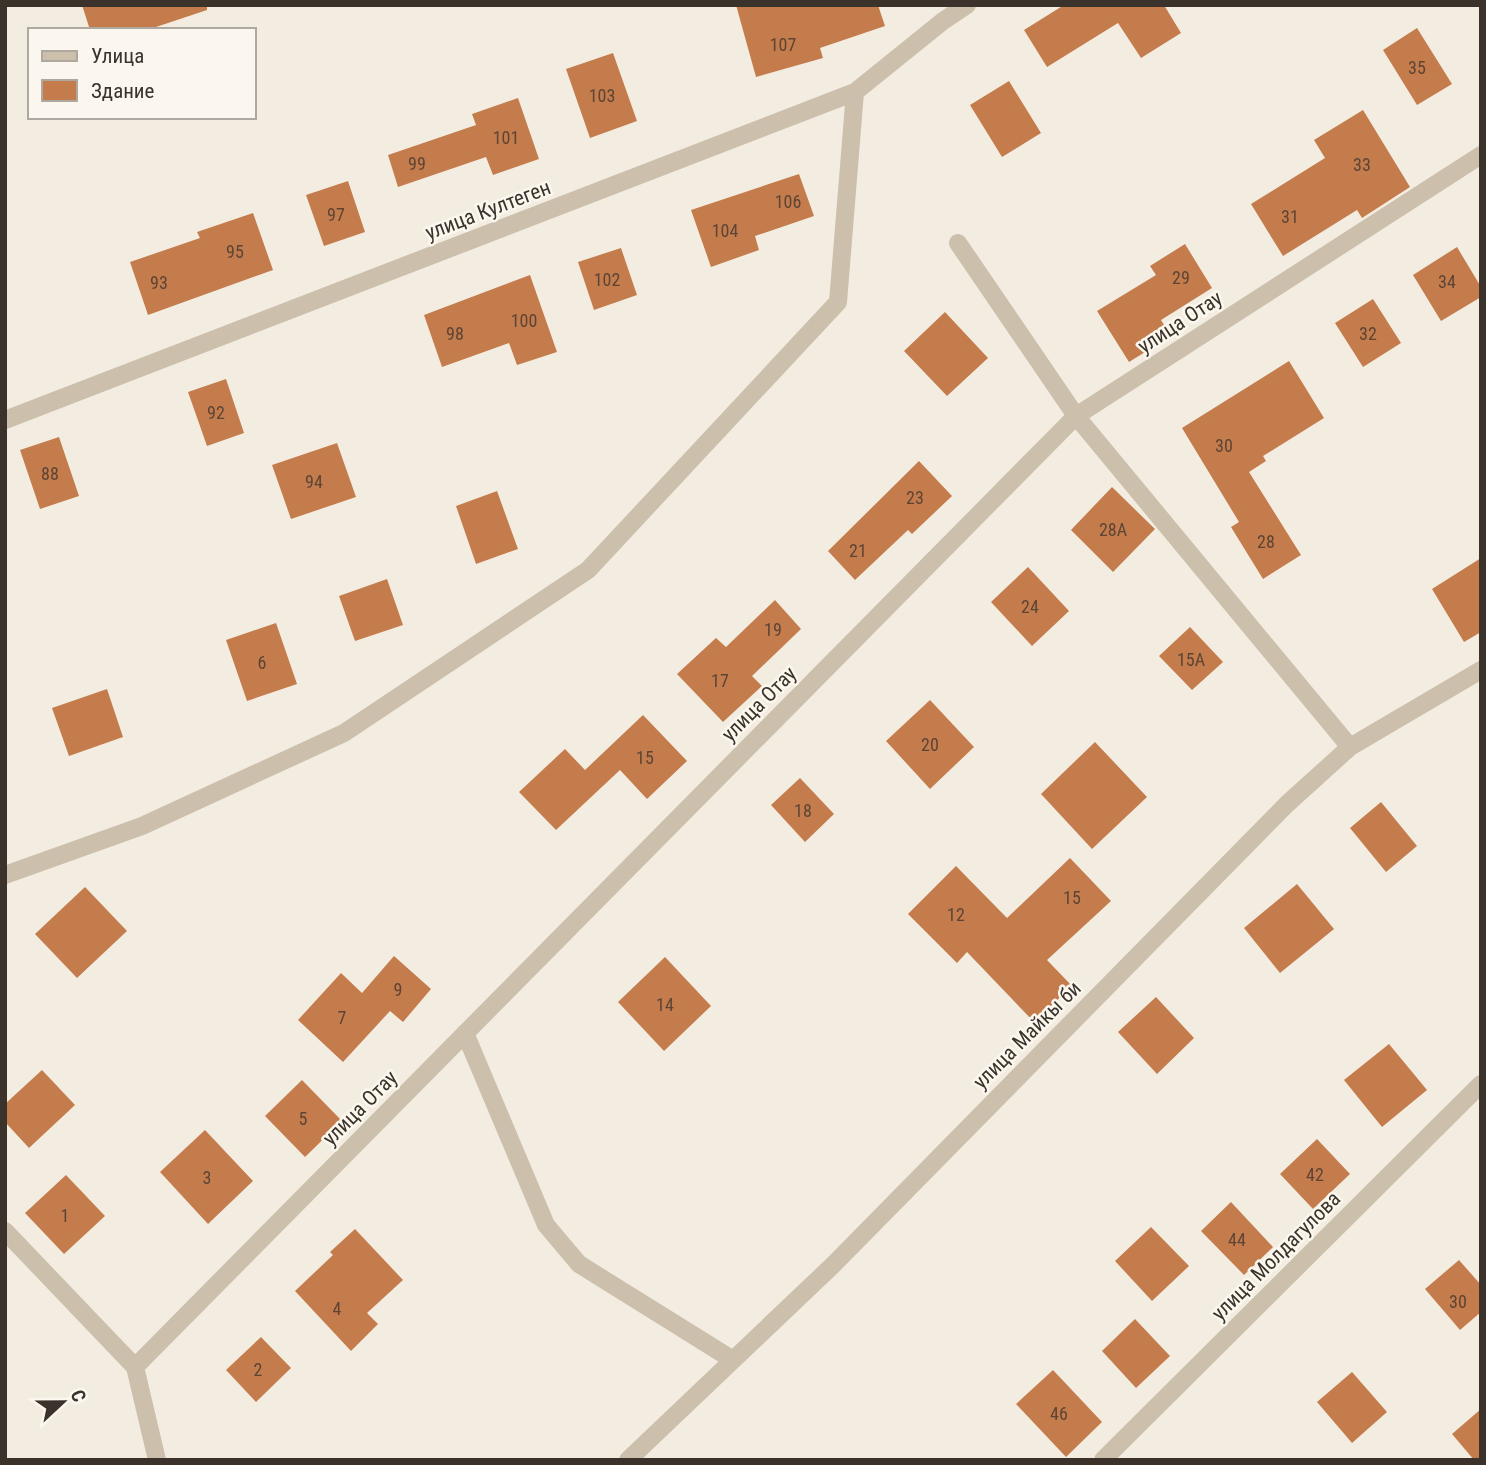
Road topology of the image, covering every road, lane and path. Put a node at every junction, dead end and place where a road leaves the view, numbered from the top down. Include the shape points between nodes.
1 (967, 5) edge
2 (943, 13) edge
3 (855, 92) junction
4 (1481, 155) edge
5 (958, 243) dead end
6 (1076, 416) junction
7 (5, 420) edge
8 (1481, 670) edge
9 (1350, 747) junction
10 (5, 875) edge
11 (466, 1033) junction
12 (1481, 1084) edge
13 (5, 1231) edge
14 (733, 1360) junction
15 (135, 1367) junction
16 (157, 1460) edge
17 (628, 1460) edge
18 (1103, 1460) edge

1 - 2 street, улица Култеген
2 - 3 street, улица Култеген
3 - 7 street, улица Култеген
3 - 10 street via 838,302 588,570 344,733 142,826
4 - 6 street, улица Отау
5 - 6 street
6 - 9 street
6 - 11 street, улица Отау
8 - 9 street, улица Майкы би
9 - 14 street, улица Майкы би via 1287,804 833,1265
11 - 14 street via 546,1225 579,1264
11 - 15 street, улица Отау
12 - 18 street, улица Молдагулова
13 - 15 street
14 - 17 street, улица Майкы би
15 - 16 street

